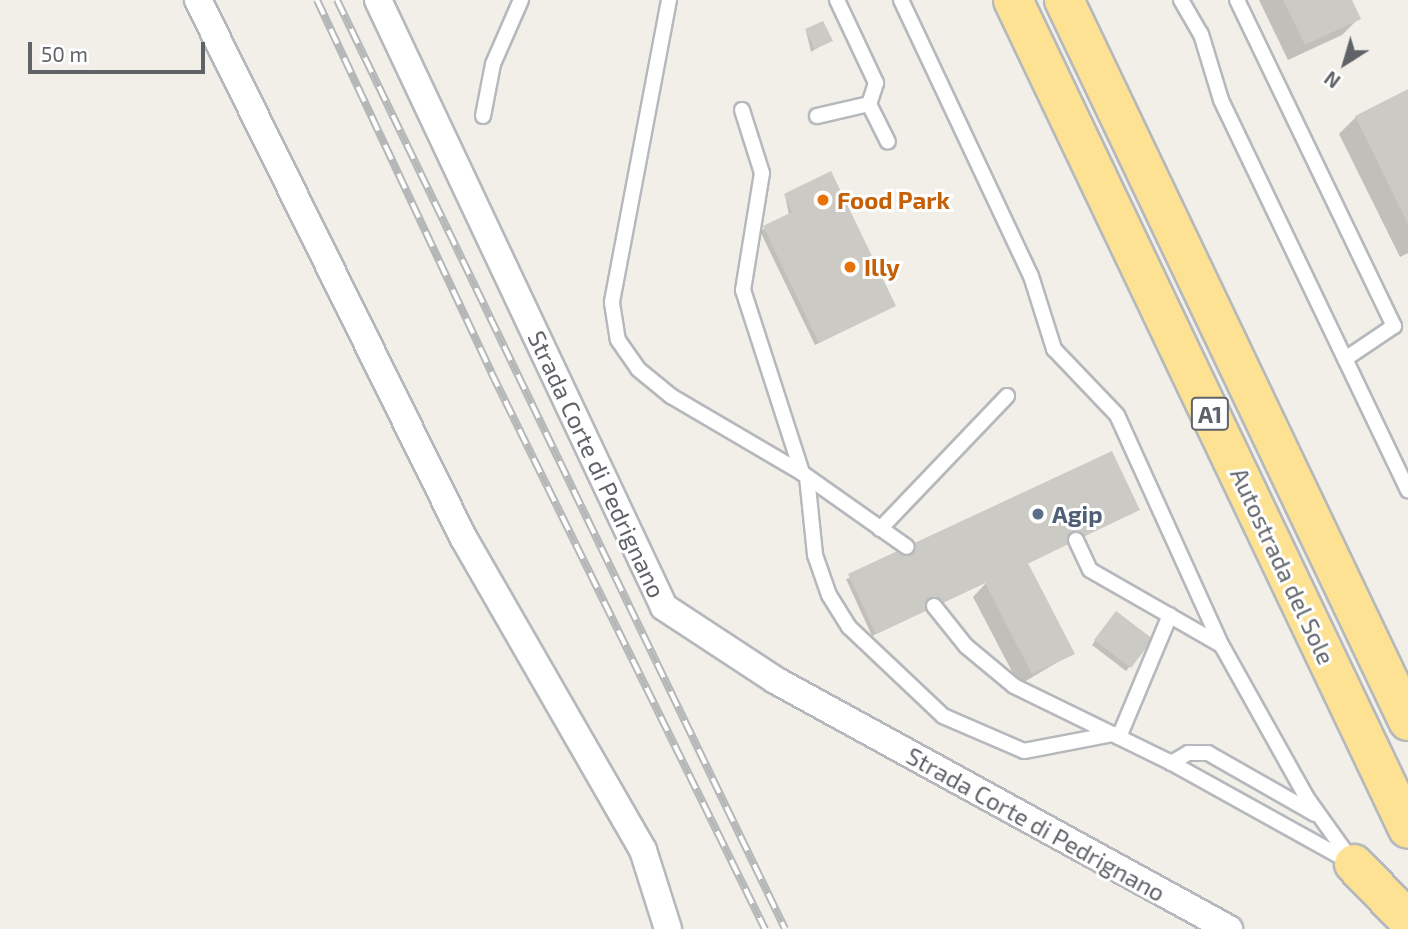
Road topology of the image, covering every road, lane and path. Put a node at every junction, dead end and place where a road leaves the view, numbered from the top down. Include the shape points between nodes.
1 (198, 0) edge
2 (378, 0) edge
3 (521, 0) edge
4 (669, 0) edge
5 (837, 0) edge
6 (901, 0) edge
7 (1013, 0) edge
8 (1065, 0) edge
9 (1181, 0) edge
10 (1237, 0) edge
11 (869, 104) junction
12 (742, 110) dead end
13 (483, 116) dead end
14 (817, 116) dead end
15 (888, 142) dead end
16 (1345, 359) junction
17 (1007, 396) dead end
18 (805, 475) junction
19 (1408, 490) edge
20 (880, 529) junction
21 (1076, 540) dead end
22 (907, 547) dead end
23 (934, 606) dead end
24 (1170, 615) junction
25 (1222, 646) junction
26 (1408, 721) edge
27 (1116, 736) junction
28 (1171, 763) junction
29 (1321, 818) junction
30 (1408, 829) edge
31 (1354, 864) junction
32 (1408, 920) edge
33 (668, 929) edge
34 (1229, 929) edge

1 - 33 street via 463,537 643,850
2 - 34 street, Strada Corte di Pedrignano via 664,607 775,680
3 - 13 lane via 493,64
4 - 18 lane via 612,303 618,340 638,369 671,396
5 - 11 lane via 876,83
6 - 25 lane via 1031,276 1054,349 1117,415
7 - 30 highway, Autostrada del Sole / A1
8 - 26 highway, Autostrada del Sole / A1
9 - 16 lane via 1201,34 1221,100
10 - 16 lane via 1394,326
11 - 14 lane
11 - 15 lane
12 - 18 lane via 762,173 743,290
16 - 19 lane
17 - 20 lane
18 - 20 lane
18 - 27 lane via 815,555 829,595 849,627 943,716 1024,751
20 - 22 lane
21 - 24 lane via 1090,570
23 - 27 lane via 966,646 1014,686
24 - 25 lane
24 - 27 lane
25 - 29 lane
27 - 28 lane
28 - 29 lane via 1188,753 1208,753
28 - 31 lane
29 - 31 lane
31 - 32 highway

